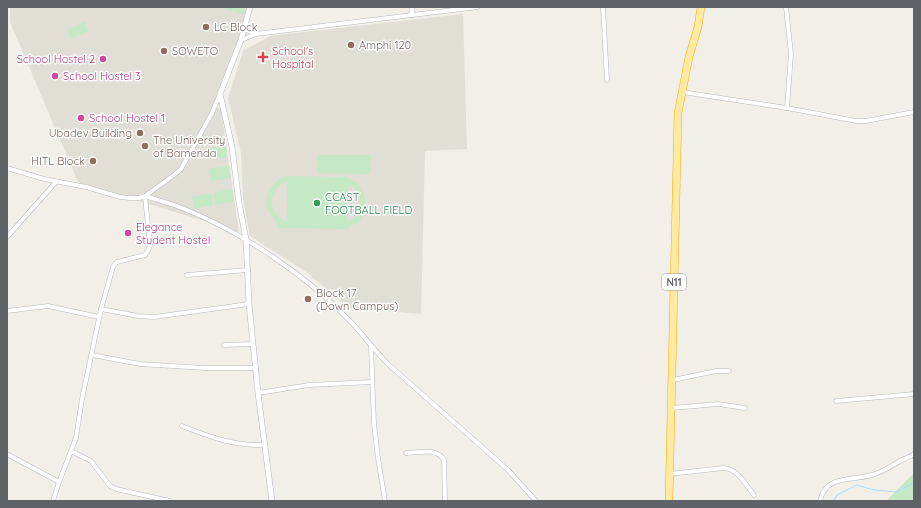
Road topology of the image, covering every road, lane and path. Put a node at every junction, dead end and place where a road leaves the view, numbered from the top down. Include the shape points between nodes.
1 (250, 7) edge
2 (412, 7) edge
3 (478, 7) edge
4 (603, 7) edge
5 (701, 7) edge
6 (706, 7) edge
7 (786, 7) edge
8 (412, 15) junction
9 (243, 29) junction
10 (256, 34) junction
11 (241, 40) junction
12 (688, 64) junction
13 (607, 80) dead end
14 (681, 92) junction
15 (220, 94) junction
16 (787, 108) junction
17 (914, 112) edge
18 (7, 168) edge
19 (56, 182) junction
20 (145, 196) junction
21 (7, 236) edge
22 (246, 239) junction
23 (248, 270) junction
24 (187, 275) dead end
25 (249, 304) junction
26 (101, 308) junction
27 (7, 311) edge
28 (99, 317) junction
29 (253, 344) junction
30 (224, 345) dead end
31 (372, 347) junction
32 (92, 355) junction
33 (256, 368) junction
34 (729, 371) dead end
35 (673, 380) junction
36 (372, 382) junction
37 (258, 393) junction
38 (914, 394) edge
39 (836, 401) dead end
40 (672, 408) junction
41 (745, 408) dead end
42 (182, 426) dead end
43 (264, 445) junction
44 (71, 451) junction
45 (406, 453) dead end
46 (7, 454) edge
47 (914, 454) edge
48 (669, 474) junction
49 (59, 482) junction
50 (754, 495) dead end
51 (53, 501) edge
52 (170, 501) edge
53 (272, 501) edge
54 (385, 501) edge
55 (445, 501) edge
56 (536, 501) edge
57 (669, 501) edge
58 (820, 501) edge

1 - 9 street
2 - 8 street
3 - 8 street
4 - 13 street
5 - 12 highway, N11
6 - 12 highway, N11
7 - 16 street via 791,54
8 - 10 street
9 - 10 street
9 - 11 street
10 - 11 street
11 - 15 street
12 - 14 highway, N11
14 - 16 street
14 - 35 highway, N11 via 678,113
15 - 20 street via 181,169
15 - 22 street via 232,146
16 - 17 street via 856,121
18 - 19 street
19 - 20 street via 120,197
19 - 21 street
20 - 22 street via 182,208
20 - 26 street via 150,245 148,251 145,255 117,262 113,267
22 - 23 street
22 - 31 street via 312,286 352,323
23 - 24 street
23 - 25 street
25 - 26 street via 154,317
25 - 29 street
26 - 28 street
27 - 28 street via 48,306
28 - 32 street
29 - 30 street
29 - 33 street
31 - 36 street
31 - 56 street via 508,470
32 - 33 street via 140,364
32 - 44 street via 76,438
33 - 37 street
34 - 35 street via 716,371
35 - 40 highway, N11
36 - 37 street via 309,386
36 - 54 street via 374,424
37 - 43 street
38 - 39 street
40 - 41 street via 718,404
40 - 48 highway, N11
42 - 43 street via 218,440
43 - 53 street
44 - 49 street
44 - 52 street via 91,461 110,486
45 - 55 street via 435,452 441,455 444,460
46 - 49 street
47 - 58 street via 876,474 849,478 832,484 821,495
48 - 50 street via 730,468
48 - 57 highway, N11
49 - 51 street

